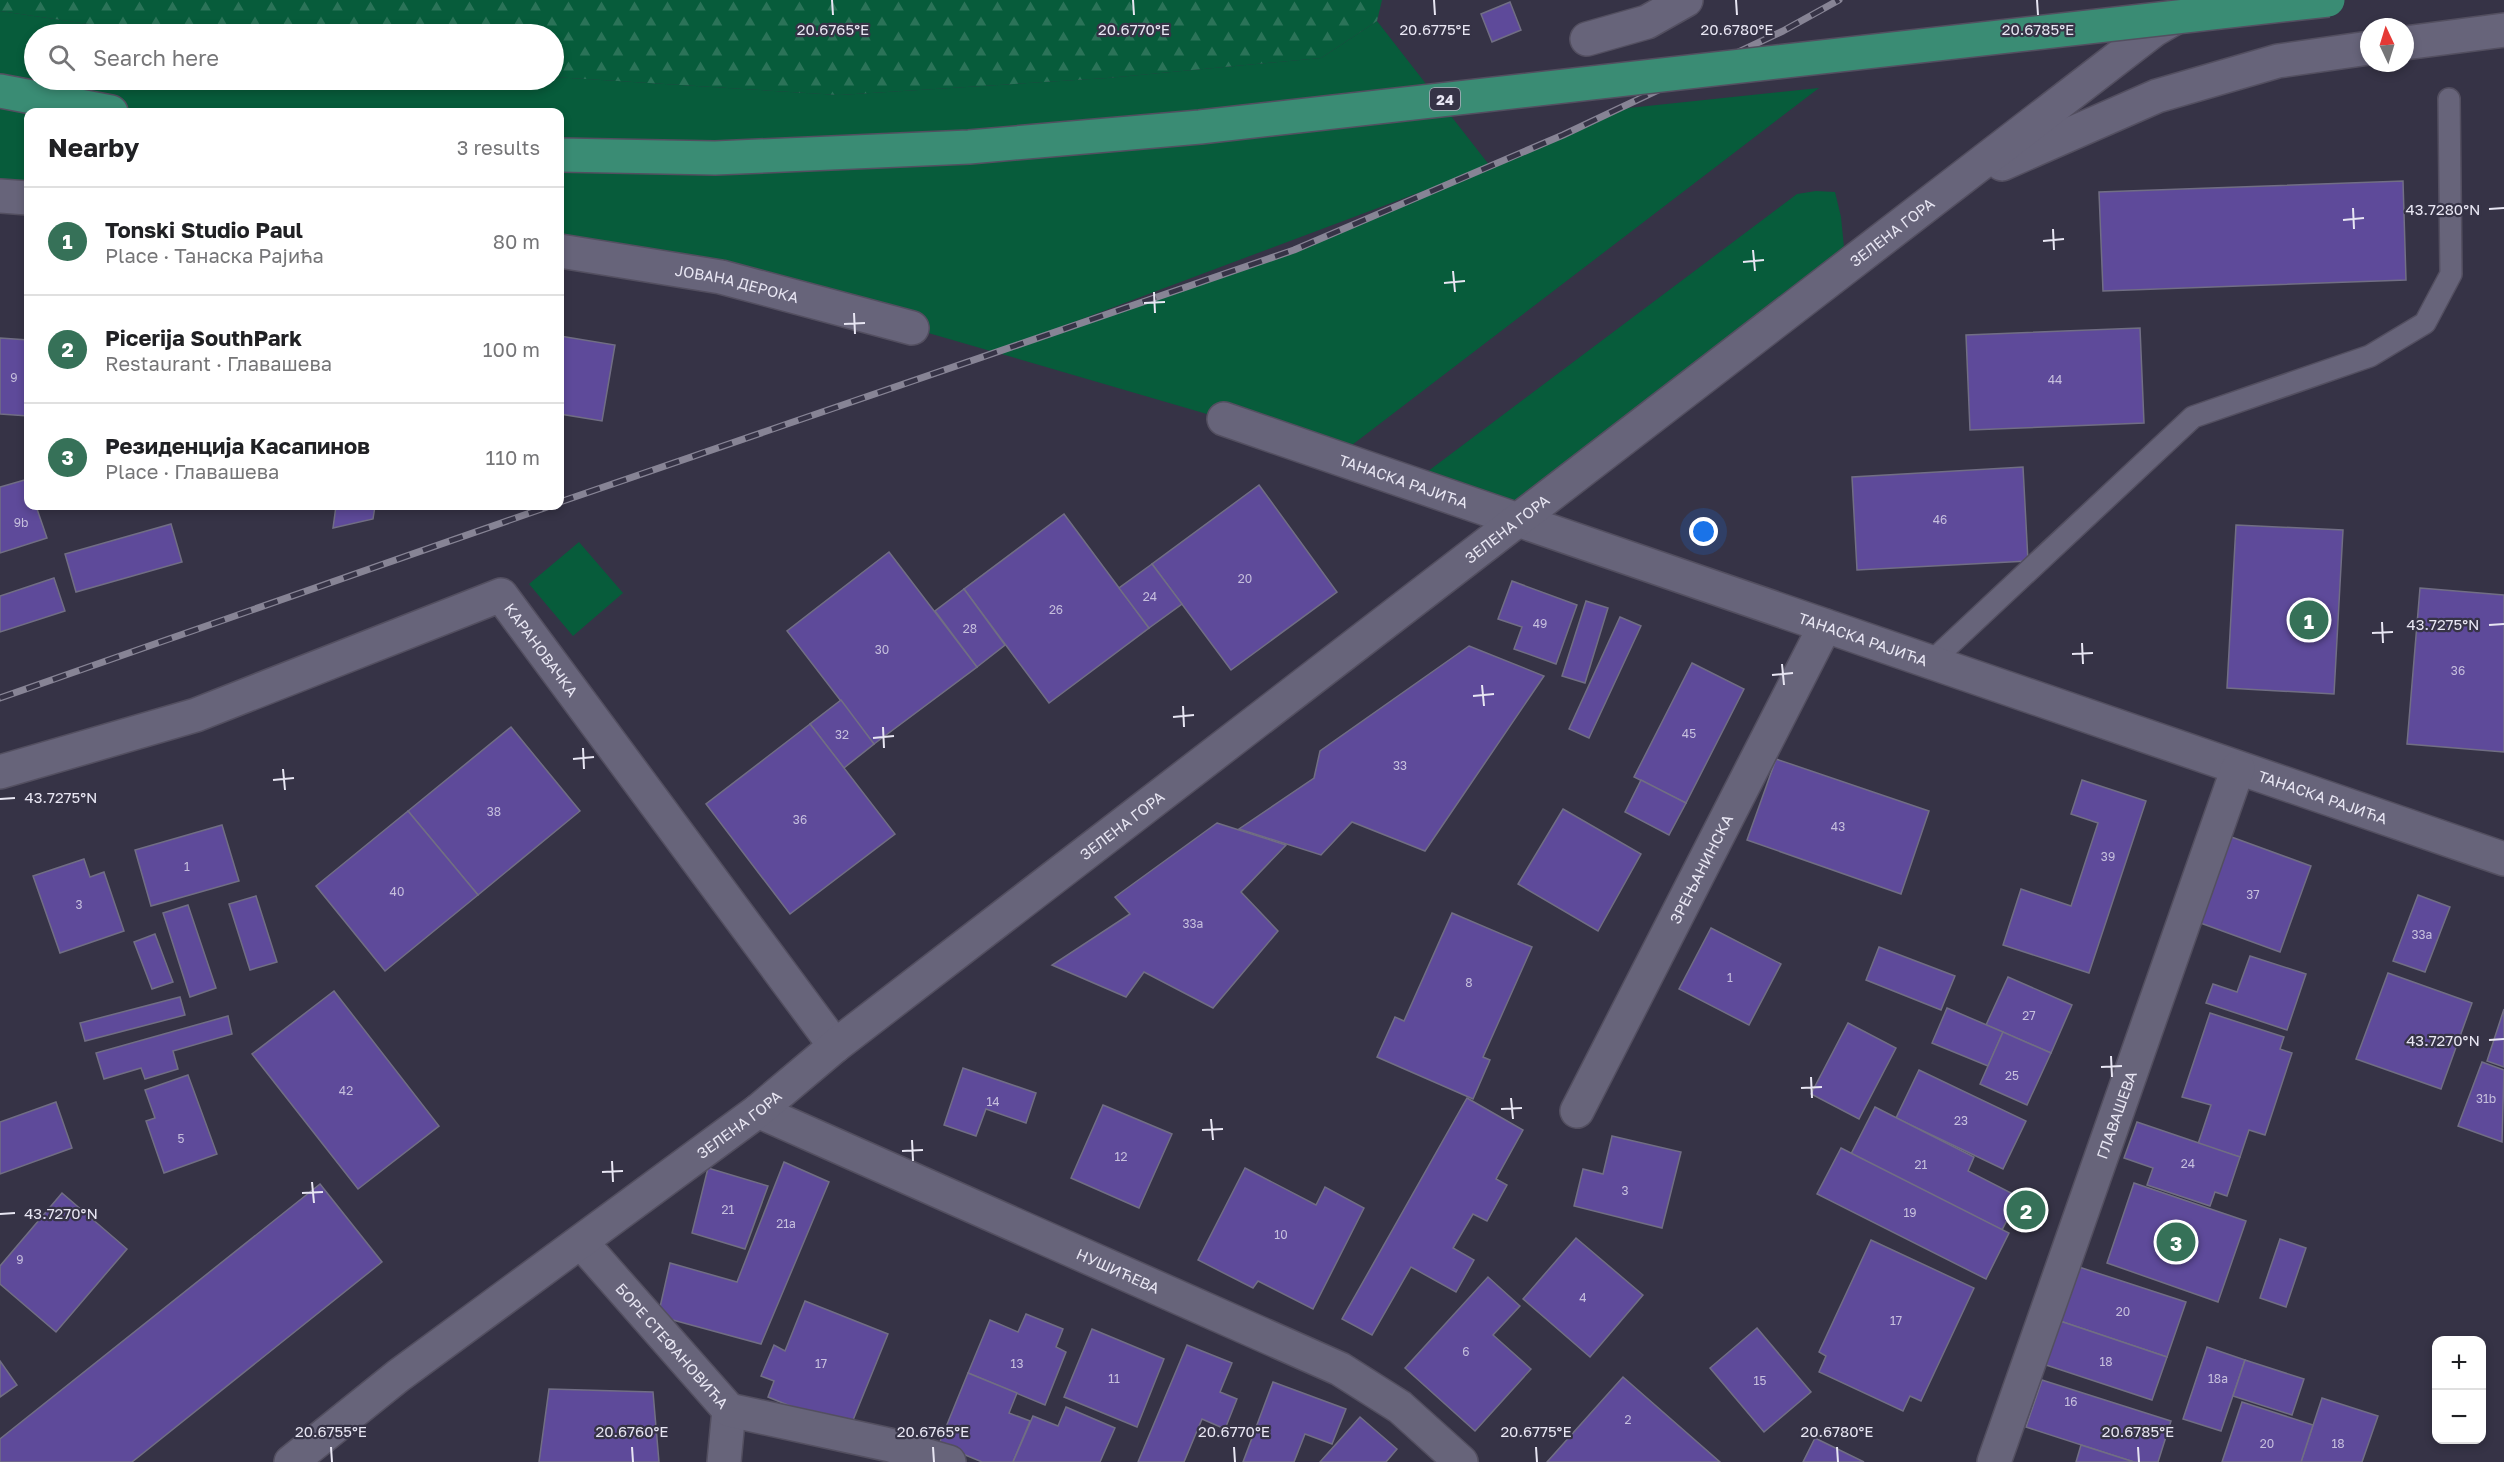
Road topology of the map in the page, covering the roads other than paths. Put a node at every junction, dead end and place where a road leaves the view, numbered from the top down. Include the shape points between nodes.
1 (1686, 0) edge
2 (2205, 0) edge
3 (2328, 0) edge
4 (2504, 30) edge
5 (1587, 39) dead end
6 (2414, 42) edge
7 (2360, 49) edge
8 (0, 91) edge
9 (2449, 99) dead end
10 (90, 108) edge
11 (564, 155) edge
12 (1951, 187) junction
13 (0, 196) edge
14 (24, 198) edge
15 (564, 252) edge
16 (912, 328) dead end
17 (1224, 419) dead end
18 (1515, 519) junction
19 (1825, 626) junction
20 (1931, 662) junction
21 (2238, 768) junction
22 (0, 772) edge
23 (2504, 859) edge
24 (835, 1046) junction
25 (758, 1112) junction
26 (1577, 1112) dead end
27 (581, 1242) junction
28 (729, 1410) junction
29 (291, 1462) edge
30 (724, 1462) edge
31 (949, 1462) edge
32 (1461, 1462) edge
33 (1994, 1462) edge

1 - 5 street via 1647,22
2 - 12 street, ЗЕЛЕНА ГОРА via 2154,30
3 - 11 main road, 24, bridge via 1200,127 969,147 715,158
4 - 6 street
7 - 12 street, ЗЕЛЕНА ГОРА via 2278,61 2157,96
8 - 10 main road
9 - 20 lane via 2451,274 2425,323 2370,356 2193,417
12 - 18 street, ЗЕЛЕНА ГОРА
13 - 14 street
15 - 16 street, ЈОВАНА ДЕРОКА via 720,277
17 - 18 street, ТАНАСКА РАЈИЋА
18 - 19 street, ТАНАСКА РАЈИЋА
18 - 24 street, ЗЕЛЕНА ГОРА
19 - 20 street, ТАНАСКА РАЈИЋА
19 - 26 street, ЗРЕЊАНИНСКА
20 - 21 street, ТАНАСКА РАЈИЋА
21 - 23 street, ТАНАСКА РАЈИЋА
21 - 33 street, ГЛАВАШЕВА
22 - 24 street, КАРАНОВАЧКА via 196,715 501,595
24 - 25 street, ЗЕЛЕНА ГОРА
25 - 27 street, ЗЕЛЕНА ГОРА
25 - 32 street, НУШИЋЕВА via 1340,1369 1400,1407
27 - 28 street, БОРЕ СТЕФАНОВИЋА
27 - 29 street, ЗЕЛЕНА ГОРА via 398,1376
28 - 30 street, БОРЕ СТЕФАНОВИЋА
28 - 31 street via 890,1444

